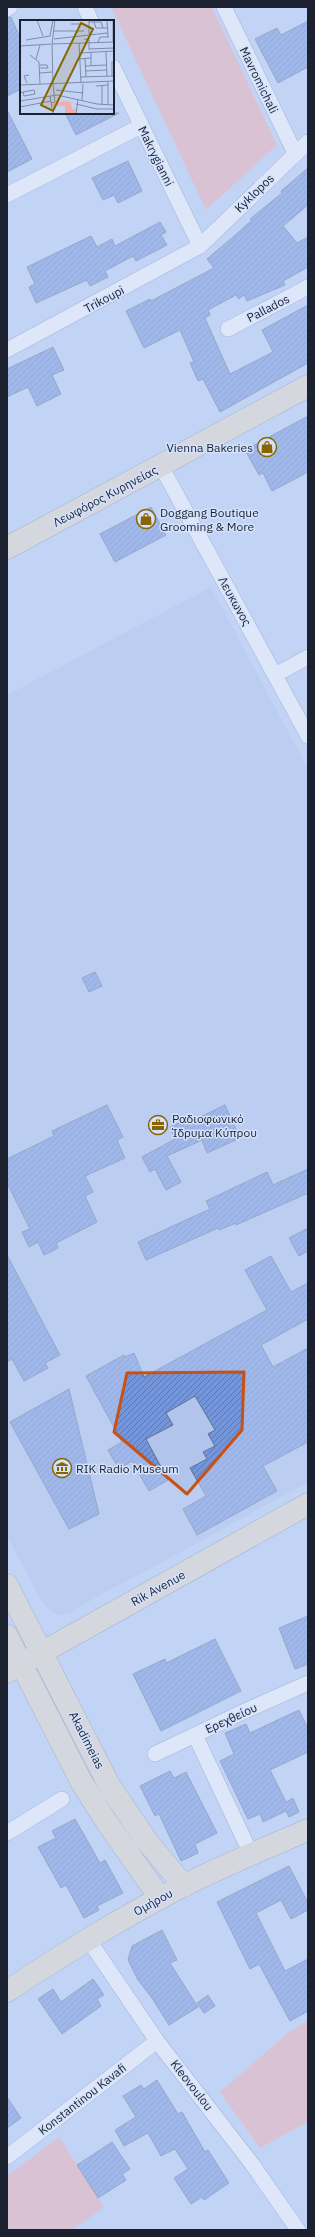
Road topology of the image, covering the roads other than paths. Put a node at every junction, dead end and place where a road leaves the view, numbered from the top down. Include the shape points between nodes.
1 (10, 7) edge
2 (85, 7) edge
3 (224, 7) edge
4 (7, 9) edge
5 (91, 20) edge
6 (114, 69) edge
7 (141, 126) junction
8 (308, 142) edge
9 (295, 153) junction
10 (7, 194) edge
11 (200, 246) junction
12 (308, 287) edge
13 (228, 328) dead end
14 (7, 350) edge
15 (308, 386) edge
16 (161, 466) junction
17 (7, 548) edge
18 (308, 657) edge
19 (275, 675) junction
20 (308, 736) edge
21 (308, 1504) edge
22 (7, 1585) edge
23 (7, 1636) edge
24 (43, 1652) junction
25 (14, 1668) edge
26 (308, 1683) edge
27 (195, 1735) junction
28 (155, 1754) dead end
29 (62, 1799) dead end
30 (308, 1830) edge
31 (7, 1833) edge
32 (251, 1854) junction
33 (184, 1886) junction
34 (160, 1898) junction
35 (88, 1939) junction
36 (7, 1991) edge
37 (157, 2041) junction
38 (7, 2157) edge
39 (298, 2230) edge

1 - 4 street
2 - 5 street
3 - 9 street, Mavromichali
6 - 7 street, Makrygianni
7 - 10 street
7 - 11 street, Makrygianni
8 - 9 street, Kyklopos
9 - 11 street, Kyklopos
11 - 14 street, Trikoupi
12 - 13 street, Pallados
15 - 16 street, Λεωφόρος Κυρηνείας
16 - 17 street, Λεωφόρος Κυρηνείας
16 - 19 street, Λευκωνος
18 - 19 street
19 - 20 street, Λευκωνος
21 - 24 street, Rik Avenue
22 - 24 street, Akadimeias
23 - 25 street, Akadimeias
24 - 25 street, Rik Avenue
24 - 33 street, Akadimeias via 109,1784 146,1840
25 - 34 street, Akadimeias via 106,1821
26 - 27 street, Ερεχθείου
27 - 28 street, Ερεχθείου
27 - 32 street
29 - 31 street
30 - 32 street, Ομήρου
32 - 33 street, Ομήρου
33 - 34 street, Ομήρου
34 - 35 street, Ομήρου
35 - 36 street, Ομήρου
35 - 37 street, Kleovoulou
37 - 38 street, Konstantinou Kavafi
37 - 39 street, Kleovoulou via 247,2158

